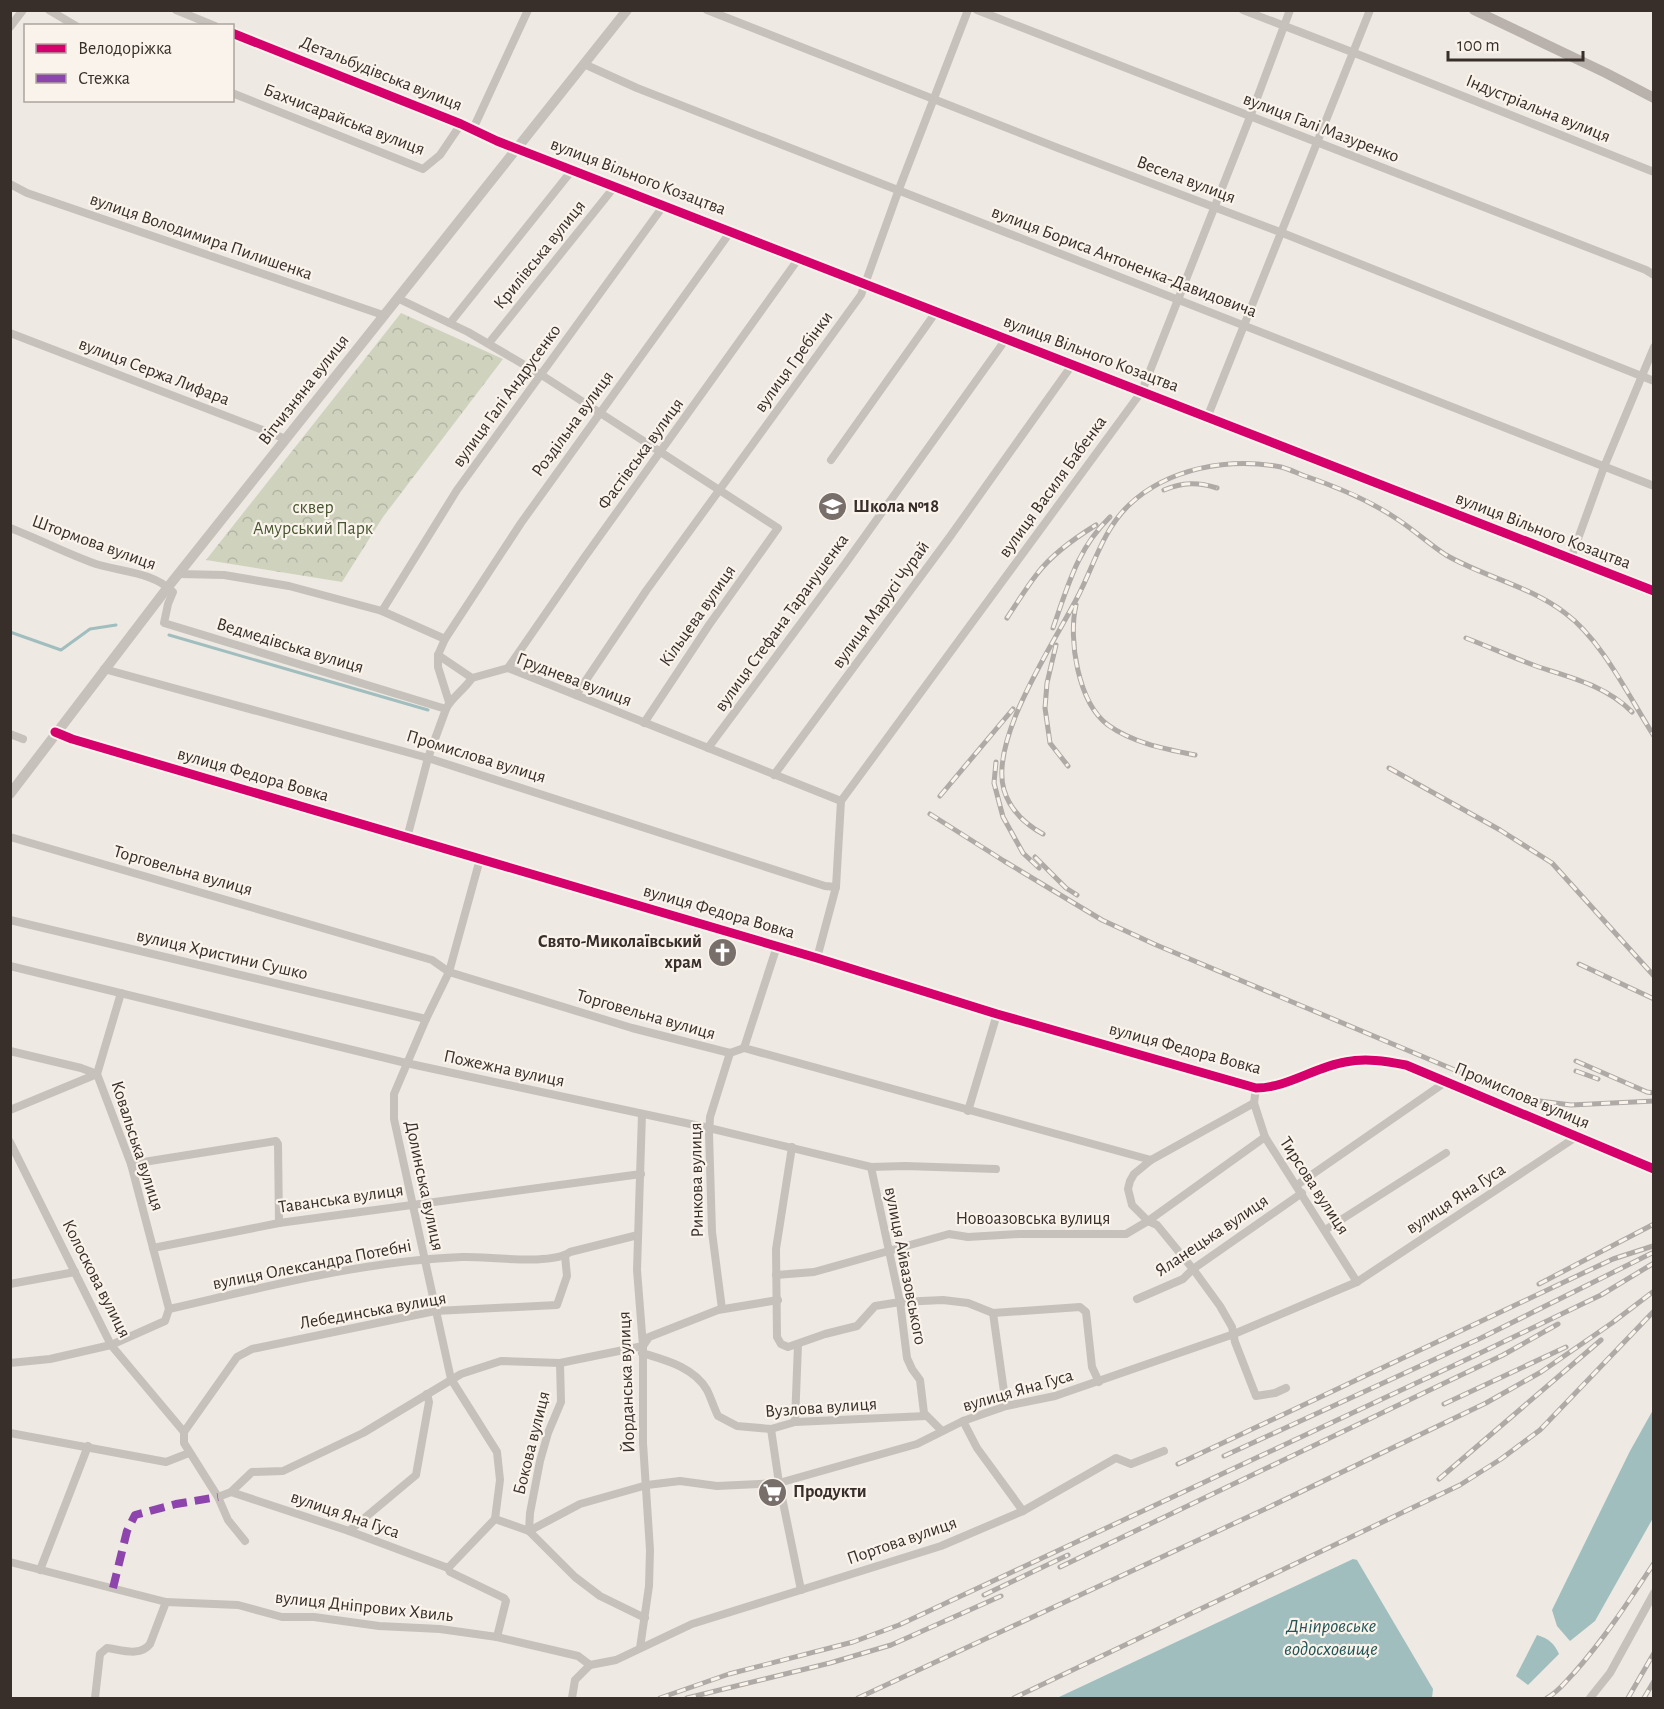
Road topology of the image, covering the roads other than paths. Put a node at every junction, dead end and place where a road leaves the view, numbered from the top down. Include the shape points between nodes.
1 (23, 10) edge
2 (49, 10) edge
3 (176, 10) edge
4 (528, 10) edge
5 (627, 10) edge
6 (707, 10) edge
7 (968, 10) edge
8 (977, 10) edge
9 (1243, 10) edge
10 (1290, 10) edge
11 (1370, 10) edge
12 (1474, 10) edge
13 (73, 24) edge
14 (209, 24) edge
15 (1284, 26) junction
16 (10, 27) edge
17 (234, 34) edge
18 (1352, 52) junction
19 (584, 64) junction
20 (234, 94) edge
21 (935, 98) junction
22 (1653, 98) edge
23 (1250, 117) junction
24 (461, 124) junction
25 (473, 129) junction
26 (1316, 141) junction
27 (516, 147) junction
28 (573, 169) junction
29 (1653, 172) edge
30 (10, 184) edge
31 (615, 186) junction
32 (899, 189) junction
33 (664, 205) junction
34 (1214, 206) junction
35 (731, 231) junction
36 (1280, 232) junction
37 (799, 258) junction
38 (1653, 275) edge
39 (865, 284) junction
40 (397, 298) junction
41 (1178, 299) junction
42 (936, 312) junction
43 (383, 315) junction
44 (450, 323) junction
45 (1244, 325) junction
46 (10, 333) edge
47 (1006, 339) junction
48 (489, 344) junction
49 (1653, 347) edge
50 (1072, 365) junction
51 (540, 374) junction
52 (1642, 377) junction
53 (1653, 381) edge
54 (1142, 391) junction
55 (599, 413) junction
56 (1207, 418) junction
57 (286, 439) junction
58 (661, 452) junction
59 (831, 460) dead end
60 (1604, 466) junction
61 (1653, 486) edge
62 (719, 489) junction
63 (10, 528) edge
64 (1571, 558) junction
65 (179, 574) junction
66 (168, 587) junction
67 (1653, 591) edge
68 (382, 611) junction
69 (445, 639) junction
70 (438, 655) junction
71 (508, 668) junction
72 (104, 669) junction
73 (472, 678) junction
74 (576, 695) junction
75 (447, 705) junction
76 (644, 723) junction
77 (55, 732) junction
78 (10, 734) edge
79 (23, 739) dead end
80 (708, 748) junction
81 (428, 758) junction
82 (774, 775) junction
83 (10, 794) edge
84 (841, 801) junction
85 (10, 837) edge
86 (407, 838) junction
87 (480, 859) junction
88 (836, 887) junction
89 (10, 920) edge
90 (777, 946) junction
91 (817, 958) junction
92 (10, 966) edge
93 (449, 972) junction
94 (122, 993) junction
95 (997, 1014) junction
96 (426, 1019) junction
97 (744, 1048) junction
98 (10, 1051) edge
99 (729, 1053) junction
100 (1375, 1060) joint
101 (406, 1063) junction
102 (97, 1074) junction
103 (1447, 1081) junction
104 (1256, 1088) junction
105 (1254, 1103) junction
106 (10, 1110) edge
107 (969, 1111) junction
108 (642, 1114) junction
109 (709, 1128) junction
110 (1265, 1137) junction
111 (1576, 1137) junction
112 (10, 1142) edge
113 (792, 1147) junction
114 (1446, 1153) dead end
115 (1151, 1160) junction
116 (131, 1164) junction
117 (871, 1167) junction
118 (996, 1169) dead end
119 (1653, 1169) edge
120 (641, 1174) junction
121 (1297, 1185) junction
122 (1302, 1193) junction
123 (412, 1204) junction
124 (1148, 1221) junction
125 (279, 1223) junction
126 (1324, 1230) junction
127 (638, 1235) junction
128 (153, 1248) junction
129 (889, 1250) junction
130 (565, 1256) junction
131 (423, 1259) junction
132 (1193, 1269) junction
133 (75, 1272) junction
134 (776, 1275) junction
135 (1357, 1282) junction
136 (10, 1284) edge
137 (1137, 1299) dead end
138 (778, 1300) junction
139 (900, 1302) junction
140 (169, 1309) junction
141 (722, 1309) junction
142 (435, 1311) junction
143 (993, 1313) junction
144 (1234, 1334) junction
145 (798, 1344) junction
146 (111, 1345) junction
147 (642, 1350) junction
148 (560, 1362) junction
149 (10, 1363) edge
150 (451, 1379) junction
151 (1099, 1382) junction
152 (1286, 1388) dead end
153 (427, 1394) junction
154 (1006, 1406) junction
155 (926, 1416) junction
156 (963, 1421) junction
157 (795, 1422) junction
158 (771, 1430) junction
159 (942, 1431) junction
160 (183, 1432) junction
161 (10, 1433) edge
162 (88, 1446) junction
163 (1164, 1451) dead end
164 (189, 1453) junction
165 (779, 1483) junction
166 (647, 1485) junction
167 (231, 1492) junction
168 (218, 1497) junction
169 (1023, 1511) junction
170 (495, 1519) junction
171 (349, 1531) junction
172 (529, 1531) junction
173 (245, 1541) dead end
174 (10, 1563) edge
175 (448, 1568) junction
176 (40, 1570) junction
177 (801, 1590) junction
178 (1653, 1593) edge
179 (166, 1602) junction
180 (645, 1618) junction
181 (497, 1637) junction
182 (640, 1648) junction
183 (590, 1665) junction
184 (95, 1698) edge
185 (572, 1698) edge
186 (1590, 1698) edge

1 - 16 street
2 - 13 street
3 - 14 street
4 - 25 street
5 - 19 street, Вітчизняна вулиця
6 - 21 street, Весела вулиця
7 - 21 street, вулиця Гребінки
8 - 23 street, вулиця Галі Мазуренко
9 - 15 street, Індустріальна вулиця
10 - 15 street, вулиця Василя Бабенка
11 - 18 street
12 - 22 main road
15 - 18 street, Індустріальна вулиця
15 - 23 street, вулиця Василя Бабенка
17 - 24 street, Детальбудівська вулиця
18 - 26 street
18 - 29 street, Індустріальна вулиця
19 - 27 street, Вітчизняна вулиця
19 - 32 street, вулиця Бориса Антоненка-Давидовича
20 - 24 street, Бахчисарайська вулиця via 423,169 440,155
21 - 32 street, вулиця Гребінки
21 - 34 street, Весела вулиця
23 - 26 street, вулиця Галі Мазуренко
23 - 34 street, вулиця Василя Бабенка
24 - 25 street, Детальбудівська вулиця
25 - 27 street, Детальбудівська вулиця
26 - 36 street
26 - 38 street, вулиця Галі Мазуренко
27 - 28 street, вулиця Вільного Козацтва
27 - 40 street, Вітчизняна вулиця
28 - 31 street, вулиця Вільного Козацтва
28 - 44 street
30 - 43 street, вулиця Володимира Пилишенка
31 - 33 street, вулиця Вільного Козацтва
31 - 48 street, Крилівська вулиця
32 - 39 street, вулиця Гребінки
32 - 41 street, вулиця Бориса Антоненка-Давидовича
33 - 35 street, вулиця Вільного Козацтва
33 - 51 street, вулиця Галі Андрусенко
34 - 36 street, Весела вулиця
34 - 41 street, вулиця Василя Бабенка
35 - 37 street, вулиця Вільного Козацтва
35 - 55 street, Роздільна вулиця
36 - 45 street
36 - 52 street, Весела вулиця
37 - 39 street, вулиця Вільного Козацтва
37 - 58 street, Фастівська вулиця
39 - 42 street, вулиця Вільного Козацтва
39 - 62 street, вулиця Гребінки via 861,295
40 - 43 street, Вітчизняна вулиця
40 - 44 street
41 - 45 street, вулиця Бориса Антоненка-Давидовича
41 - 54 street, вулиця Василя Бабенка
42 - 47 street, вулиця Вільного Козацтва
42 - 59 street
43 - 57 street, Вітчизняна вулиця
44 - 48 street
45 - 56 street
45 - 60 street, вулиця Бориса Антоненка-Давидовича
46 - 57 street, вулиця Сержа Лифара
47 - 50 street, вулиця Вільного Козацтва
47 - 80 street, вулиця Стефана Таранушенка
48 - 51 street
49 - 52 street
50 - 54 street, вулиця Вільного Козацтва
50 - 82 street, вулиця Марусі Чурай
51 - 55 street
51 - 68 street, вулиця Галі Андрусенко via 457,490
52 - 53 street, Весела вулиця
52 - 60 street
54 - 56 street, вулиця Вільного Козацтва
54 - 84 street, вулиця Василя Бабенка
55 - 58 street
55 - 69 street, Роздільна вулиця
56 - 64 street, вулиця Вільного Козацтва
57 - 65 street, Вітчизняна вулиця
58 - 62 street
58 - 71 street, Фастівська вулиця
60 - 61 street, вулиця Бориса Антоненка-Давидовича
60 - 64 street
62 - 74 street, вулиця Гребінки
62 - 76 street, Кільцева вулиця via 778,528
63 - 66 street, Штормова вулиця via 97,564 138,573
64 - 67 street, вулиця Вільного Козацтва
65 - 66 street, Вітчизняна вулиця
65 - 68 street via 224,575 289,586
66 - 72 street, Вітчизняна вулиця
66 - 75 street, Ведмедівська вулиця via 173,592 164,623
68 - 69 street
69 - 70 street
70 - 73 street
70 - 75 street
71 - 73 street, Груднева вулиця
71 - 74 street, Груднева вулиця
72 - 77 street, Вітчизняна вулиця
72 - 81 street, Промислова вулиця
73 - 75 street
74 - 76 street, Груднева вулиця
75 - 81 street
76 - 80 street, Груднева вулиця
77 - 83 street, Вітчизняна вулиця
77 - 86 street, вулиця Федора Вовка
78 - 79 street
80 - 82 street, Груднева вулиця
81 - 86 street
81 - 88 street, Промислова вулиця
82 - 84 street, Груднева вулиця
84 - 88 street
85 - 93 street, Торговельна вулиця via 432,960
86 - 87 street, вулиця Федора Вовка
87 - 90 street, вулиця Федора Вовка
87 - 93 street, Долинська вулиця
88 - 91 street
89 - 96 street, вулиця Христини Сушко
90 - 91 street, вулиця Федора Вовка
90 - 97 street
91 - 95 street, вулиця Федора Вовка
92 - 94 street, Пожежна вулиця
93 - 96 street, Долинська вулиця
93 - 99 street, Торговельна вулиця
94 - 101 street, Пожежна вулиця
94 - 102 street, Ковальська вулиця
95 - 104 street, вулиця Федора Вовка
95 - 107 street
96 - 101 street, Долинська вулиця
97 - 99 street, Торговельна вулиця
97 - 107 street
98 - 102 street
99 - 109 street, Ринкова вулиця
100 - 103 street, Промислова вулиця via 1406,1065
100 - 104 street, вулиця Федора Вовка via 1344,1062 1275,1086
101 - 108 street, Пожежна вулиця
101 - 123 street, Долинська вулиця via 394,1094 393,1119
102 - 106 street
102 - 116 street, Ковальська вулиця
103 - 111 street, Промислова вулиця
103 - 121 street
104 - 105 street
105 - 110 street, Тирсова вулиця
105 - 115 street
107 - 115 street
108 - 109 street, Пожежна вулиця
108 - 120 street, Йорданська вулиця
109 - 113 street, Пожежна вулиця
109 - 141 street, Ринкова вулиця via 712,1232
110 - 121 street, Тирсова вулиця
110 - 124 street, Новоазовська вулиця
111 - 119 street, Промислова вулиця
111 - 135 street, вулиця Яна Гуса
112 - 133 street, Колоскова вулиця
113 - 117 street, Пожежна вулиця
113 - 134 street via 776,1248
114 - 126 street
115 - 124 street via 1134,1174 1128,1189 1132,1205
116 - 125 street via 276,1141
116 - 128 street, Ковальська вулиця
117 - 118 street, Пожежна вулиця
117 - 129 street, вулиця Айвазовського
120 - 123 street, Таванська вулиця
120 - 127 street, Йорданська вулиця
121 - 122 street, Тирсова вулиця
122 - 126 street, Тирсова вулиця
122 - 132 street, Яланецька вулиця
123 - 125 street, Таванська вулиця
123 - 131 street, Долинська вулиця
124 - 129 street, Новоазовська вулиця via 1126,1234 949,1234
124 - 132 street via 1157,1225
125 - 128 street, Таванська вулиця
126 - 135 street, Тирсова вулиця
127 - 130 street, вулиця Олександра Потебні
127 - 147 street, Йорданська вулиця
128 - 140 street, Ковальська вулиця
129 - 134 street, Новоазовська вулиця via 813,1272
129 - 139 street, вулиця Айвазовського
130 - 131 street, вулиця Олександра Потебні
130 - 142 street, Лебединська вулиця via 567,1276 557,1305
131 - 140 street, вулиця Олександра Потебні via 296,1280
131 - 142 street, Долинська вулиця
132 - 137 street, Яланецька вулиця via 1183,1279
132 - 144 street
133 - 136 street
133 - 146 street, Колоскова вулиця
134 - 138 street
135 - 144 street, вулиця Яна Гуса
138 - 141 street
138 - 145 street via 779,1341 788,1347
139 - 143 street via 943,1300 968,1303
139 - 145 street via 874,1306 857,1326
139 - 155 street, вулиця Айвазовського via 907,1358 920,1380
140 - 146 street via 165,1321
141 - 147 street via 649,1337
142 - 150 street, Долинська вулиця
142 - 160 street, Лебединська вулиця via 252,1349 237,1357
143 - 151 street via 1083,1308 1092,1367
143 - 154 street
144 - 151 street, вулиця Яна Гуса
144 - 152 street via 1256,1396
145 - 157 street
146 - 149 street via 50,1359
146 - 160 street, Колоскова вулиця
147 - 148 street
147 - 158 street, Вузлова вулиця via 678,1364 694,1377 706,1388 718,1416 737,1426
147 - 166 street, Йорданська вулиця
148 - 150 street via 501,1361
148 - 172 street, Бокова вулиця via 561,1402 540,1461
150 - 153 street
150 - 170 street, Долинська вулиця via 497,1452 500,1480
151 - 154 street, вулиця Яна Гуса
153 - 167 street via 363,1433 283,1471 252,1472
153 - 171 street via 416,1475
154 - 156 street, вулиця Яна Гуса
155 - 157 street, Вузлова вулиця
155 - 159 street
156 - 159 street, вулиця Яна Гуса
156 - 169 street via 977,1448
157 - 158 street, Вузлова вулиця
158 - 165 street
159 - 165 street, вулиця Яна Гуса via 917,1444
160 - 164 street, Колоскова вулиця
161 - 162 street
162 - 164 street via 166,1462
162 - 176 street
163 - 169 street, Портова вулиця via 1131,1464 1116,1458
164 - 168 street, Колоскова вулиця
165 - 166 street, вулиця Яна Гуса via 717,1486 680,1481
165 - 177 street
166 - 172 street, вулиця Яна Гуса via 580,1504
166 - 180 street, Йорданська вулиця via 651,1550
167 - 168 street
167 - 171 street, вулиця Яна Гуса
168 - 173 street, Колоскова вулиця via 228,1520
169 - 177 street, Портова вулиця via 941,1546
170 - 172 street
170 - 175 street
171 - 175 street, вулиця Яна Гуса
172 - 180 street via 600,1596
174 - 176 street, вулиця Дніпрових Хвиль
175 - 181 street, вулиця Яна Гуса via 504,1598
176 - 179 street, вулиця Дніпрових Хвиль
177 - 182 street, Портова вулиця via 692,1624
178 - 186 street via 1610,1672
179 - 181 street, вулиця Дніпрових Хвиль via 238,1605 282,1617
179 - 184 street via 146,1650 107,1648 100,1654
180 - 182 street, Йорданська вулиця
181 - 183 street, вулиця Дніпрових Хвиль via 578,1656
182 - 183 street via 616,1660
183 - 185 street via 575,1680

